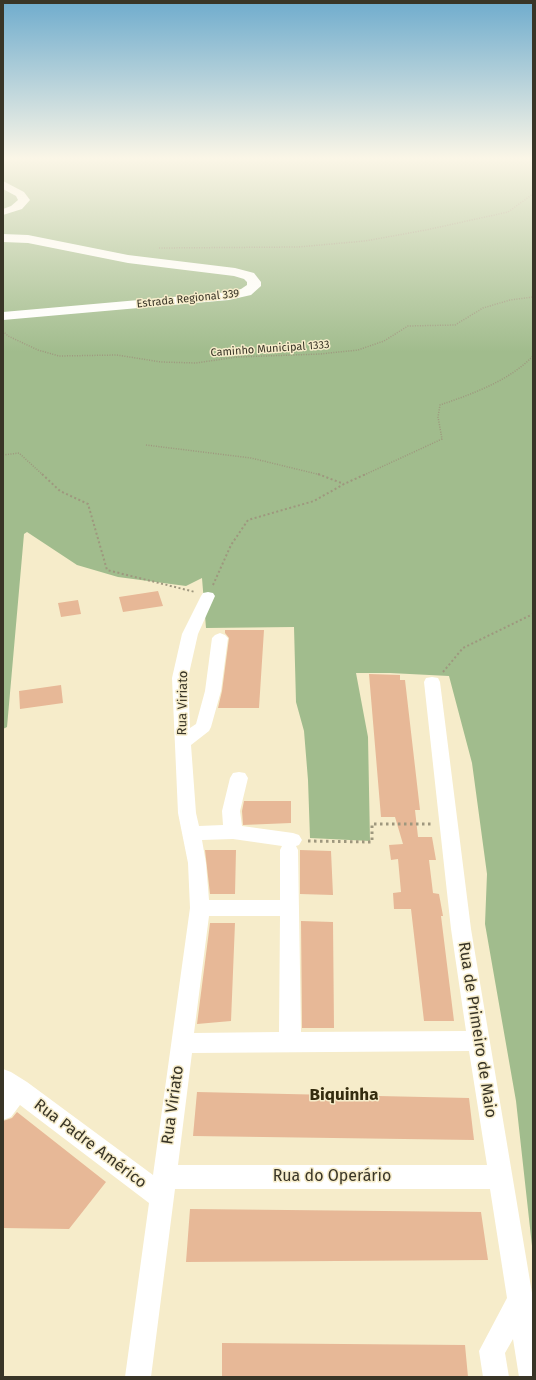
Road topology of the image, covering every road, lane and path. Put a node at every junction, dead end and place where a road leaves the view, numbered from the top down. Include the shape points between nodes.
1 (456, 223) edge
2 (3, 238) edge
3 (159, 248) dead end
4 (533, 297) edge
5 (3, 316) edge
6 (3, 331) edge
7 (533, 356) edge
8 (146, 445) dead end
9 (3, 455) edge
10 (344, 484) junction
11 (208, 596) junction
12 (533, 614) edge
13 (220, 638) dead end
14 (432, 682) joint
15 (183, 742) junction
16 (239, 778) dead end
17 (449, 824) junction
18 (233, 832) junction
19 (192, 833) junction
20 (291, 845) junction
21 (200, 908) junction
22 (290, 908) junction
23 (479, 1041) junction
24 (290, 1042) junction
25 (182, 1043) junction
26 (11, 1084) edge
27 (3, 1109) edge
28 (500, 1177) junction
29 (162, 1187) junction
30 (520, 1299) junction
31 (138, 1377) edge
32 (496, 1377) edge
33 (532, 1377) edge

1 - 3 path via 393,237 310,246
2 - 5 main road, Estrada Regional 339 via 28,239 128,259 235,272 249,276 254,282 254,286 246,292 229,296
4 - 6 path, Caminho Municipal 1333 via 510,300 483,308 455,325 408,326 384,341 358,350 237,357 196,363 161,362 117,355 59,356 38,350 8,336
7 - 10 path via 530,361 510,374 475,392 440,405 437,420 442,439
8 - 10 path via 251,458 313,472
9 - 11 path via 19,453 60,491 88,504 107,570
10 - 11 path via 314,501 248,520 231,545
11 - 15 street, Rua Viriato via 190,634 180,678
12 - 14 path via 463,648 447,669
13 - 15 street, Rua Viriato via 213,691 203,727
14 - 17 street, Rua de Primeiro de Maio
15 - 19 street, Rua Viriato via 187,813
16 - 18 street via 231,811
17 - 20 path via 372,824 372,842
17 - 23 street, Rua de Primeiro de Maio via 461,929
18 - 19 street
18 - 20 street
19 - 21 street, Rua Viriato via 198,863
20 - 22 street
21 - 22 street
21 - 25 street, Rua Viriato
22 - 24 street
23 - 24 street
23 - 28 street, Rua de Primeiro de Maio
24 - 25 street
25 - 29 street, Rua Viriato
26 - 27 street, Rua Padre Américo
26 - 29 street, Rua Padre Américo
28 - 29 street, Rua do Operário
28 - 30 street, Rua de Primeiro de Maio
29 - 31 street, Rua Viriato
30 - 32 street via 492,1351
30 - 33 street, Rua de Primeiro de Maio

